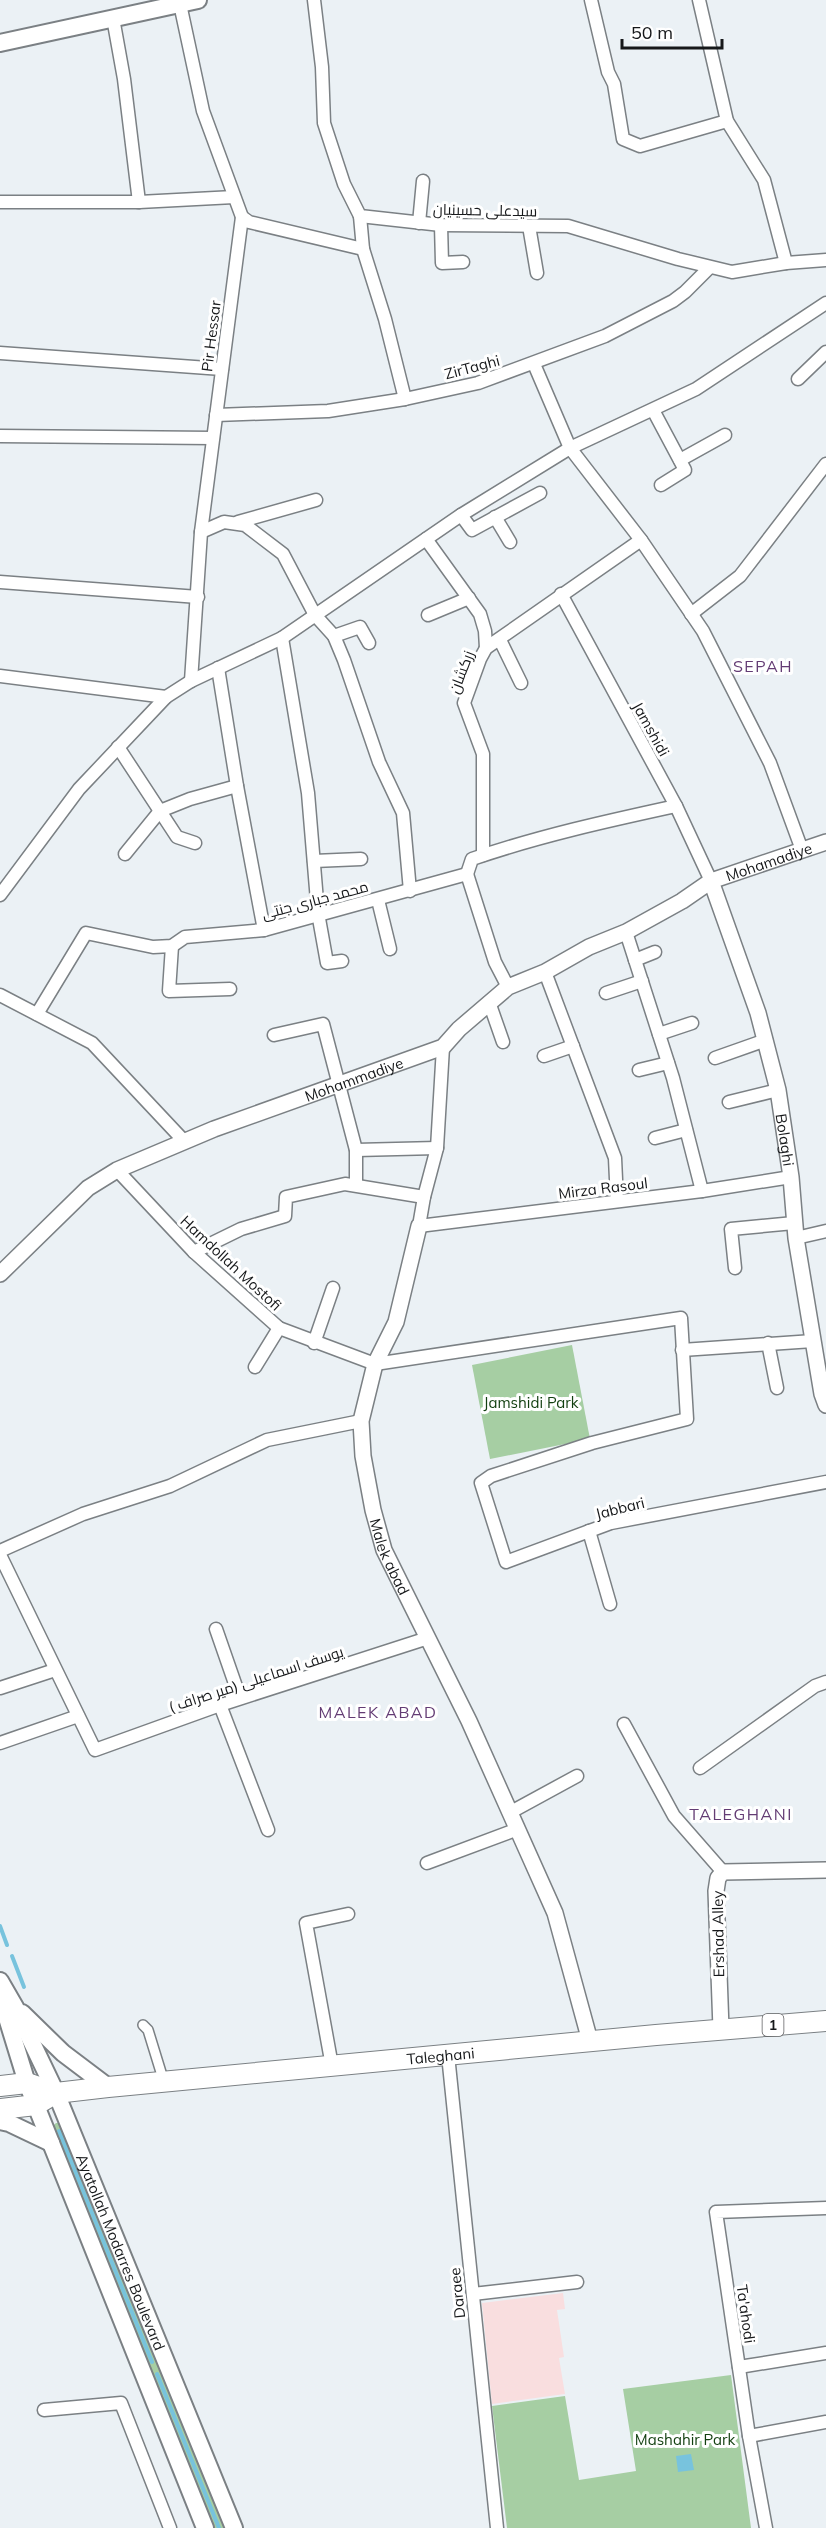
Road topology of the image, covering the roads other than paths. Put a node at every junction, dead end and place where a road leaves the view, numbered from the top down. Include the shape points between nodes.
1 (198, 0) edge
2 (314, 0) edge
3 (591, 0) edge
4 (699, 0) edge
5 (159, 4) edge
6 (180, 4) junction
7 (113, 18) junction
8 (0, 43) edge
9 (727, 120) junction
10 (423, 181) dead end
11 (234, 197) junction
12 (0, 202) edge
13 (139, 202) junction
14 (360, 216) junction
15 (242, 217) junction
16 (419, 223) junction
17 (441, 225) junction
18 (529, 226) junction
19 (363, 249) junction
20 (826, 260) edge
21 (463, 262) dead end
22 (786, 263) junction
23 (709, 268) junction
24 (537, 273) dead end
25 (826, 303) edge
26 (826, 352) edge
27 (0, 353) edge
28 (534, 364) junction
29 (222, 369) junction
30 (798, 379) dead end
31 (405, 399) junction
32 (653, 410) junction
33 (216, 415) junction
34 (724, 435) dead end
35 (0, 436) edge
36 (213, 438) junction
37 (570, 448) junction
38 (680, 460) junction
39 (826, 464) edge
40 (661, 484) dead end
41 (540, 493) dead end
42 (316, 500) dead end
43 (461, 515) junction
44 (495, 517) junction
45 (234, 523) junction
46 (201, 532) junction
47 (426, 539) junction
48 (641, 540) junction
49 (510, 542) dead end
50 (0, 582) edge
51 (561, 594) junction
52 (198, 597) junction
53 (469, 598) junction
54 (691, 614) junction
55 (315, 615) junction
56 (428, 615) dead end
57 (334, 636) junction
58 (282, 638) junction
59 (500, 640) junction
60 (369, 643) dead end
61 (486, 648) junction
62 (218, 668) junction
63 (0, 676) edge
64 (191, 681) junction
65 (521, 683) dead end
66 (166, 697) junction
67 (118, 747) junction
68 (237, 786) junction
69 (676, 806) junction
70 (160, 811) junction
71 (826, 842) edge
72 (195, 843) dead end
73 (802, 850) junction
74 (125, 854) dead end
75 (483, 855) junction
76 (361, 859) dead end
77 (314, 861) junction
78 (467, 874) junction
79 (711, 881) junction
80 (410, 891) junction
81 (0, 895) edge
82 (378, 900) junction
83 (318, 913) junction
84 (264, 930) junction
85 (626, 932) junction
86 (172, 946) junction
87 (390, 949) dead end
88 (655, 952) dead end
89 (635, 960) junction
90 (342, 961) dead end
91 (545, 972) junction
92 (642, 981) junction
93 (508, 987) junction
94 (230, 989) dead end
95 (606, 993) dead end
96 (0, 995) edge
97 (489, 1002) junction
98 (37, 1014) junction
99 (692, 1023) dead end
100 (659, 1034) junction
101 (274, 1035) dead end
102 (766, 1040) junction
103 (503, 1042) dead end
104 (573, 1046) junction
105 (443, 1047) junction
106 (544, 1056) dead end
107 (715, 1058) dead end
108 (668, 1063) junction
109 (639, 1070) dead end
110 (340, 1084) junction
111 (778, 1090) junction
112 (729, 1102) dead end
113 (686, 1130) junction
114 (655, 1138) dead end
115 (184, 1141) junction
116 (437, 1148) junction
117 (357, 1150) junction
118 (117, 1170) junction
119 (791, 1177) junction
120 (356, 1185) junction
121 (702, 1191) junction
122 (424, 1197) junction
123 (617, 1201) junction
124 (419, 1226) junction
125 (795, 1231) junction
126 (826, 1231) edge
127 (194, 1252) junction
128 (735, 1268) dead end
129 (0, 1274) edge
130 (333, 1288) dead end
131 (279, 1329) junction
132 (813, 1341) junction
133 (314, 1343) junction
134 (768, 1343) junction
135 (682, 1350) junction
136 (375, 1364) junction
137 (255, 1367) dead end
138 (777, 1388) dead end
139 (825, 1397) edge
140 (361, 1421) junction
141 (826, 1482) edge
142 (589, 1531) junction
143 (0, 1553) edge
144 (610, 1604) dead end
145 (216, 1629) dead end
146 (428, 1638) junction
147 (55, 1670) junction
148 (826, 1682) edge
149 (0, 1688) edge
150 (240, 1698) junction
151 (220, 1705) junction
152 (78, 1716) junction
153 (624, 1724) dead end
154 (0, 1743) edge
155 (700, 1768) dead end
156 (577, 1776) dead end
157 (511, 1812) junction
158 (518, 1829) junction
159 (268, 1830) dead end
160 (427, 1863) dead end
161 (826, 1870) edge
162 (723, 1872) junction
163 (348, 1914) dead end
164 (0, 1981) edge
165 (4, 2007) edge
166 (826, 2021) edge
167 (143, 2025) dead end
168 (721, 2029) junction
169 (590, 2041) junction
170 (448, 2055) junction
171 (332, 2066) junction
172 (164, 2082) junction
173 (27, 2083) junction
174 (0, 2086) edge
175 (108, 2087) junction
176 (56, 2093) junction
177 (36, 2105) junction
178 (0, 2109) edge
179 (0, 2121) edge
180 (51, 2143) junction
181 (826, 2208) edge
182 (577, 2282) dead end
183 (473, 2294) junction
184 (826, 2353) edge
185 (739, 2367) junction
186 (44, 2410) dead end
187 (826, 2422) edge
188 (749, 2436) junction
189 (170, 2528) edge
190 (205, 2528) edge
191 (234, 2528) edge
192 (497, 2528) edge
193 (766, 2528) edge

1 - 6 main road
2 - 14 street via 324,123 344,184
3 - 9 street via 614,84 623,139 640,146
4 - 9 street
5 - 6 main road
5 - 7 main road
6 - 11 street, Pir Hessar via 203,111
7 - 8 main road
7 - 13 street
9 - 22 street via 764,180
10 - 16 street
11 - 13 street
11 - 15 street, Pir Hessar
12 - 13 street
14 - 16 street, سیدعلی حسینیان
14 - 19 street
15 - 19 street via 249,222
15 - 29 street, Pir Hessar
16 - 17 street, سیدعلی حسینیان
17 - 18 street, سیدعلی حسینیان
17 - 21 street via 442,263
18 - 23 street, سیدعلی حسینیان via 568,226
18 - 24 street
19 - 31 street
20 - 22 street, سیدعلی حسینیان
22 - 23 street, سیدعلی حسینیان via 732,272
23 - 28 street, ZirTaghi via 673,301 605,336
25 - 32 street via 696,389
26 - 30 street
27 - 29 street
28 - 31 street, ZirTaghi via 478,383
28 - 37 street
29 - 33 street, Pir Hessar
31 - 33 street, ZirTaghi via 328,411
32 - 37 street
32 - 38 street
33 - 36 street, Pir Hessar
34 - 38 street
35 - 36 street
36 - 46 street, Pir Hessar
37 - 43 street
37 - 48 street
38 - 40 street via 685,470
39 - 54 street via 740,576
41 - 44 street
42 - 45 street
43 - 44 street via 472,530
43 - 47 street
44 - 49 street
45 - 46 street via 224,522
45 - 55 street via 245,525 283,554
46 - 52 street, Pir Hessar
47 - 53 street
47 - 55 street
48 - 51 street, زرکشان
48 - 54 street
50 - 52 street
51 - 59 street, زرکشان
51 - 69 street, Jamshidi
52 - 64 street, Pir Hessar
53 - 56 street
53 - 61 street via 480,614
54 - 73 street via 770,763
55 - 57 street
55 - 58 street
57 - 60 street via 360,627
57 - 80 street via 379,762 403,813
58 - 62 street
58 - 77 street via 308,793
59 - 61 street, زرکشان
59 - 65 street
61 - 75 street, زرکشان via 464,703 483,754
62 - 64 street
62 - 68 street
63 - 66 street
64 - 66 street
66 - 67 street
67 - 70 street
67 - 81 street via 79,789
68 - 70 street
68 - 84 street
69 - 75 street via 581,826
69 - 79 street, Jamshidi
70 - 72 street via 177,837
70 - 74 street
71 - 73 street, Mohamadiye
73 - 79 street, Mohamadiye
75 - 78 street via 472,859
76 - 77 street
77 - 83 street
78 - 80 street, محمد جباری جنتی
78 - 93 street via 495,963
79 - 85 street, Mohammadiye
79 - 102 street, Bolaghi
80 - 82 street, محمد جباری جنتی
82 - 83 street, محمد جباری جنتی
82 - 87 street
83 - 84 street, محمد جباری جنتی
83 - 90 street via 327,963
84 - 86 street, محمد جباری جنتی via 185,937
85 - 89 street
85 - 91 street, Mohammadiye
86 - 94 street via 169,991
86 - 98 street, محمد جباری جنتی via 153,947 86,933
88 - 89 street
89 - 92 street
91 - 93 street, Mohammadiye
91 - 104 street
92 - 95 street
92 - 100 street
93 - 97 street, Mohammadiye
96 - 98 street
97 - 103 street
97 - 105 street, Mohammadiye
98 - 115 street via 92,1043
99 - 100 street
100 - 108 street
101 - 110 street via 323,1024
102 - 107 street
102 - 111 street, Bolaghi
104 - 106 street
104 - 123 street via 615,1158
105 - 110 street, Mohammadiye
105 - 116 street, Malek abad
108 - 109 street
108 - 113 street
110 - 115 street, Mohammadiye
110 - 117 street
111 - 112 street
111 - 119 street, Bolaghi
113 - 114 street
113 - 121 street
115 - 118 street, Mohammadiye
116 - 117 street
116 - 122 street, Malek abad
117 - 120 street
118 - 127 street, Hamdollah Mostofi
118 - 129 street, Mohammadiye via 88,1188
119 - 121 street, Mirza Rasoul
119 - 125 street, Bolaghi
120 - 122 street
120 - 127 street via 286,1197 285,1215 241,1229
121 - 123 street, Mirza Rasoul
122 - 124 street, Malek abad
123 - 124 street, Mirza Rasoul
124 - 136 street, Malek abad via 396,1322
125 - 126 street
125 - 128 street via 731,1229
125 - 132 street, Bolaghi
127 - 131 street, Hamdollah Mostofi
130 - 133 street
131 - 133 street, Hamdollah Mostofi
131 - 137 street
132 - 134 street
132 - 139 street, Bolaghi
133 - 136 street, Hamdollah Mostofi
134 - 135 street
134 - 138 street
135 - 136 street via 681,1318
135 - 142 street, Jabbari via 687,1419 592,1443 491,1476 481,1483 506,1562
136 - 140 street, Malek abad
140 - 143 street via 267,1440 170,1486 83,1514
140 - 146 street, Malek abad via 363,1456 384,1550
141 - 142 street, Jabbari via 611,1523
142 - 144 street
143 - 147 street
145 - 150 street
146 - 150 street, یوسف اسماعیلی (میر صراف )
146 - 157 street, Malek abad
147 - 149 street
147 - 152 street
148 - 155 street
150 - 151 street, یوسف اسماعیلی (میر صراف )
151 - 152 street, یوسف اسماعیلی (میر صراف ) via 95,1750
151 - 159 street
152 - 154 street
153 - 162 street via 674,1816
156 - 157 street
157 - 158 street, Malek abad
158 - 160 street
158 - 169 street, Malek abad via 555,1913
161 - 162 street, Ershad Alley
162 - 168 street, Ershad Alley via 716,1891
163 - 171 street via 306,1923
164 - 165 main road, Ayatollah Modarres Boulevard
165 - 173 main road, Ayatollah Modarres Boulevard
165 - 175 main road
165 - 176 main road, Ayatollah Modarres Boulevard
166 - 168 main road, Taleghani / 1
167 - 172 street
168 - 169 main road, Taleghani
169 - 170 main road, Taleghani
170 - 171 main road, Taleghani
170 - 183 street, Daraee
171 - 172 main road, Taleghani
172 - 175 main road, Taleghani
173 - 174 main road
173 - 176 main road
173 - 177 main road, Ayatollah Modarres Boulevard
175 - 176 main road, Taleghani
176 - 177 main road
176 - 191 main road, Ayatollah Modarres Boulevard
177 - 178 main road
177 - 180 main road, Ayatollah Modarres Boulevard
179 - 180 main road
180 - 190 main road, Ayatollah Modarres Boulevard
181 - 185 street, Ta'ahodi via 716,2212
182 - 183 street
183 - 192 street, Daraee
184 - 185 street
185 - 188 street, Ta'ahodi
186 - 189 street via 121,2403
187 - 188 street
188 - 193 street, Ta'ahodi

